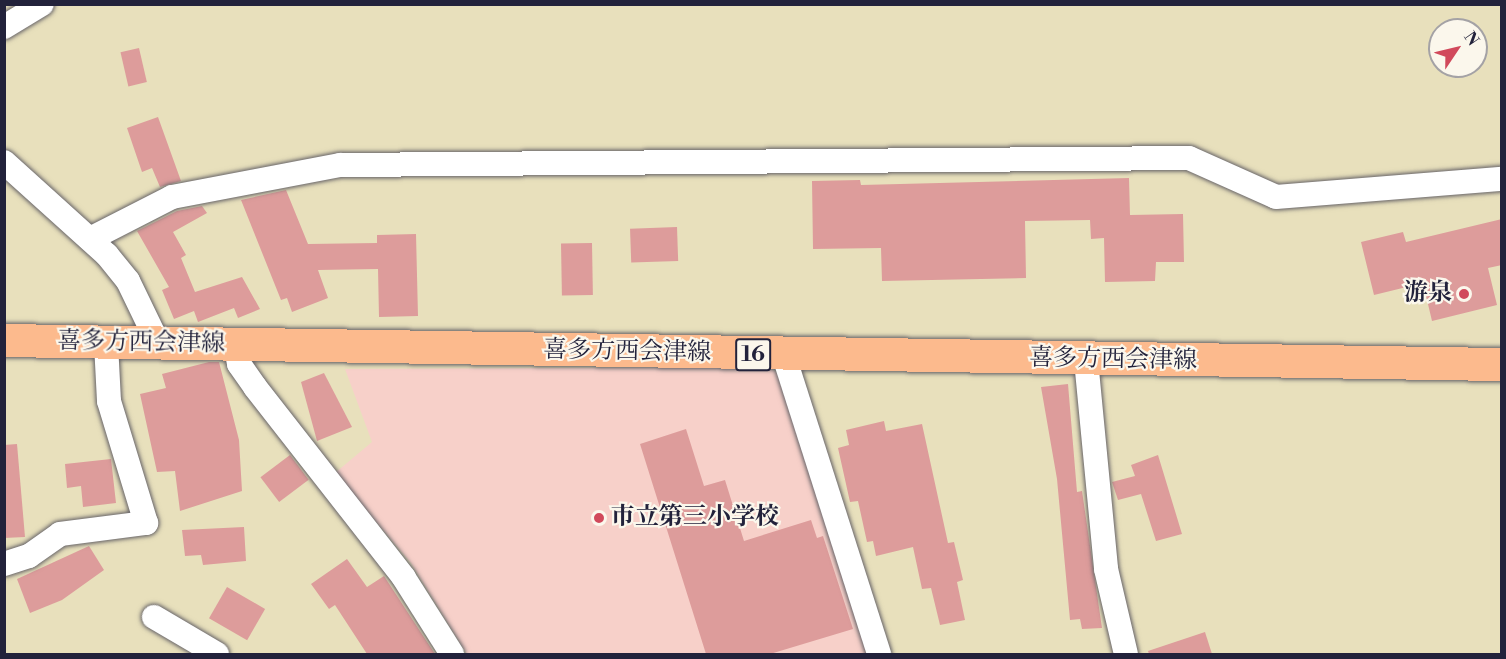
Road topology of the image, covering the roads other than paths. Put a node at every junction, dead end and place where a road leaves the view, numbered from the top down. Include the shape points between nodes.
1 (42, 4) edge
2 (4, 27) edge
3 (4, 162) edge
4 (1502, 178) edge
5 (90, 239) junction
6 (4, 340) edge
7 (106, 344) junction
8 (235, 344) junction
9 (159, 345) junction
10 (783, 356) junction
11 (1086, 360) junction
12 (1502, 364) edge
13 (4, 564) edge
14 (154, 617) dead end
15 (217, 654) edge
16 (452, 654) edge
17 (879, 654) edge
18 (1126, 654) edge

1 - 2 street
3 - 5 street
4 - 5 street via 1276,197 1189,158 339,165 172,197
5 - 9 street via 128,281
6 - 7 main road, 喜多方西会津線 / 16
7 - 9 main road, 喜多方西会津線 / 16
7 - 13 street via 114,423 146,523 60,534 29,556
8 - 9 main road, 喜多方西会津線 / 16
8 - 10 main road, 喜多方西会津線 / 16
8 - 16 street via 239,364 255,387 404,578
10 - 11 main road, 喜多方西会津線 / 16
10 - 17 street
11 - 12 main road, 喜多方西会津線 / 16
11 - 18 street via 1106,569
14 - 15 street

